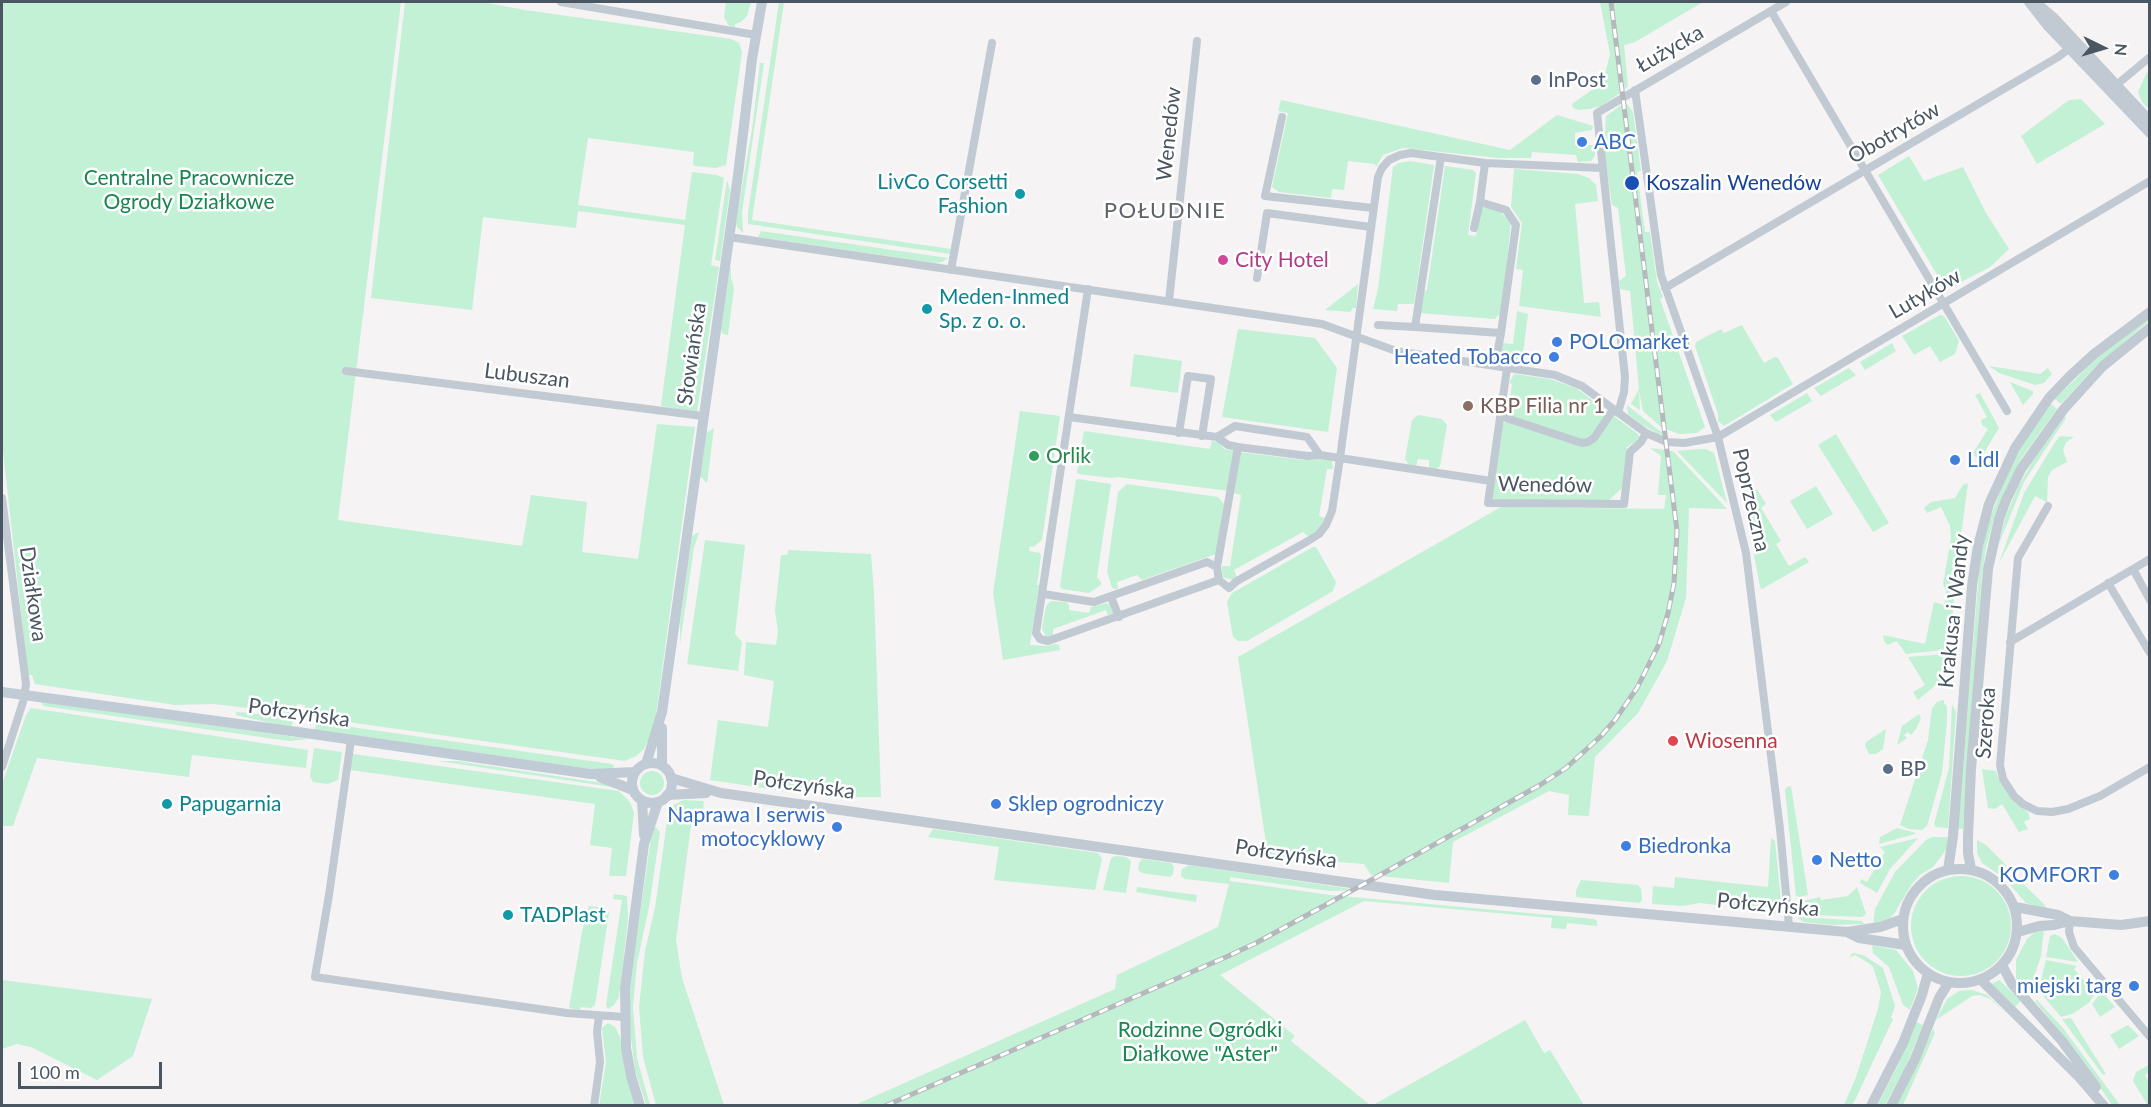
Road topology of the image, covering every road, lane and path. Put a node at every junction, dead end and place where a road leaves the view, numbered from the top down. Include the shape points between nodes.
1 (561, 2) edge
2 (762, 2) edge
3 (1786, 2) edge
4 (2030, 2) edge
5 (2035, 2) edge
6 (1771, 11) junction
7 (756, 35) junction
8 (1197, 42) dead end
9 (992, 43) dead end
10 (2073, 46) junction
11 (2150, 57) edge
12 (2112, 88) junction
13 (1635, 90) junction
14 (1282, 117) dead end
15 (2150, 121) edge
16 (2150, 133) edge
17 (1441, 157) junction
18 (1485, 163) junction
19 (1602, 168) junction
20 (1866, 170) junction
21 (2150, 181) edge
22 (1480, 202) junction
23 (1373, 208) junction
24 (1371, 227) junction
25 (1473, 228) dead end
26 (729, 237) junction
27 (951, 270) junction
28 (1257, 278) dead end
29 (1665, 288) junction
30 (1088, 290) junction
31 (1169, 301) junction
32 (1944, 303) junction
33 (2150, 312) edge
34 (1378, 324) dead end
35 (1415, 327) junction
36 (2150, 328) edge
37 (1501, 333) junction
38 (1358, 337) junction
39 (1495, 366) junction
40 (1507, 368) junction
41 (346, 371) dead end
42 (1616, 411) junction
43 (2007, 411) dead end
44 (703, 416) junction
45 (1500, 416) junction
46 (1069, 417) junction
47 (1179, 433) junction
48 (1646, 434) junction
49 (1202, 436) junction
50 (1718, 436) junction
51 (1217, 437) junction
52 (1238, 447) junction
53 (1320, 455) junction
54 (1340, 458) junction
55 (1491, 481) junction
56 (2, 498) edge
57 (2048, 506) dead end
58 (2150, 559) edge
59 (1217, 567) junction
60 (2131, 570) junction
61 (1218, 580) junction
62 (2108, 583) junction
63 (1042, 594) junction
64 (1111, 597) junction
65 (2150, 600) edge
66 (1119, 617) junction
67 (2010, 642) junction
68 (2150, 653) edge
69 (2, 692) edge
70 (25, 695) junction
71 (662, 712) junction
72 (351, 740) junction
73 (646, 764) junction
74 (663, 766) junction
75 (2, 767) edge
76 (2150, 767) edge
77 (635, 772) junction
78 (591, 774) junction
79 (671, 778) junction
80 (633, 790) junction
81 (721, 793) junction
82 (667, 795) junction
83 (642, 800) junction
84 (658, 802) junction
85 (644, 844) junction
86 (1971, 869) junction
87 (1948, 870) junction
88 (2015, 907) junction
89 (1903, 919) junction
90 (2070, 921) junction
91 (2150, 921) edge
92 (1789, 926) junction
93 (1847, 932) junction
94 (2018, 932) junction
95 (1906, 945) junction
96 (2002, 965) junction
97 (1928, 973) junction
98 (1981, 980) junction
99 (1949, 982) junction
100 (599, 1016) junction
101 (624, 1017) junction
102 (2150, 1037) edge
103 (594, 1106) edge
104 (640, 1106) edge
105 (1871, 1106) edge
106 (1891, 1106) edge
107 (2105, 1106) edge

1 - 7 street
2 - 7 main road, Słowiańska
3 - 6 street, Łużycka
4 - 10 street via 2047,25
5 - 10 street via 2053,17
6 - 13 street, Łużycka
6 - 20 street
7 - 26 main road, Słowiańska
8 - 31 street, Wenedów
9 - 27 street
10 - 12 street
10 - 20 street, Obotrytów
11 - 12 street
12 - 15 street
12 - 16 street
13 - 19 street, Łużycka via 1597,113
13 - 29 street, Poprzeczna
14 - 23 street via 1265,196
17 - 18 street
17 - 23 street via 1412,153 1389,160 1378,177
17 - 35 street
18 - 19 street
18 - 22 street
19 - 42 street via 1625,377
20 - 29 street, Obotrytów
20 - 32 street
21 - 32 street, Lutyków
22 - 25 street
22 - 37 street via 1506,210 1516,225
23 - 24 street
24 - 28 street via 1267,213
24 - 38 street
26 - 27 street
26 - 44 main road, Słowiańska
27 - 30 street
29 - 50 street, Poprzeczna
30 - 31 street
30 - 46 street
31 - 38 street via 1322,324
32 - 43 street
32 - 50 street, Lutyków
33 - 87 street, Krakusa i Wandy via 2094,354 2049,399 2015,448 1989,504 1972,586
34 - 35 street
35 - 37 street
36 - 86 street, Krakusa i Wandy via 2103,366 2064,407 2029,455 2002,510 1987,578 1971,769
37 - 39 street
38 - 39 street via 1396,351
38 - 54 street
39 - 40 street
40 - 42 street via 1569,380
40 - 45 street, Wenedów
41 - 44 street, Lubuszan
42 - 45 street, Wenedów via 1594,438 1582,443
42 - 48 street
44 - 71 main road, Słowiańska
45 - 55 street, Wenedów
46 - 47 street, Wenedów
46 - 63 street
47 - 49 street, Wenedów
47 - 49 street via 1188,376 1211,379
48 - 50 street via 1684,443
48 - 55 street, Wenedów via 1630,452 1624,504 1488,503
49 - 51 street, Wenedów
50 - 92 street, Poprzeczna via 1746,553
51 - 52 street, Wenedów
51 - 53 street, Wenedów via 1235,426 1307,437
52 - 53 street, Wenedów
52 - 59 street
53 - 54 street, Wenedów
54 - 55 street, Wenedów
54 - 61 street via 1332,511 1319,534 1229,588
56 - 70 street, Działkowa
57 - 67 street, Szeroka via 2018,558
58 - 60 street
59 - 61 street
59 - 64 street via 1207,562
60 - 62 street
60 - 65 street
61 - 66 street
62 - 67 street
62 - 68 street
63 - 64 street via 1094,602
63 - 66 street via 1036,633 1040,639 1048,641
64 - 66 street
67 - 76 street, Szeroka via 2000,765 2003,779 2019,801 2037,811 2068,809 2100,796
69 - 70 main road, Połczyńska
70 - 72 main road, Połczyńska
70 - 75 street, Działkowa
71 - 73 main road, Słowiańska
71 - 74 main road, Słowiańska
72 - 78 main road, Połczyńska
72 - 100 street via 315,977
73 - 74 main road
73 - 77 main road
74 - 79 main road
77 - 78 main road, Połczyńska
77 - 80 main road
78 - 80 main road, Połczyńska
79 - 81 street, Połczyńska
79 - 82 main road
80 - 83 main road
81 - 82 street, Połczyńska
81 - 92 street, Połczyńska via 1436,895
82 - 84 main road
83 - 84 main road
83 - 85 main road
84 - 85 main road
85 - 101 main road
86 - 87 street
86 - 88 street via 2002,886
87 - 89 street via 1934,874 1918,887 1906,905
88 - 90 street
88 - 94 street
89 - 93 street, Połczyńska
89 - 95 street
90 - 91 street via 2121,925
90 - 94 street
90 - 102 street via 2068,932 2074,947
92 - 93 street, Połczyńska
93 - 95 street, Połczyńska via 1859,938
94 - 96 street via 2013,950
95 - 97 street via 1918,966
96 - 98 street
96 - 107 street via 2012,984 2062,1041
97 - 99 street
97 - 105 street via 1903,1043
98 - 99 street
98 - 107 street
99 - 106 street
100 - 101 street
100 - 103 street via 600,1062
101 - 104 main road via 628,1062

